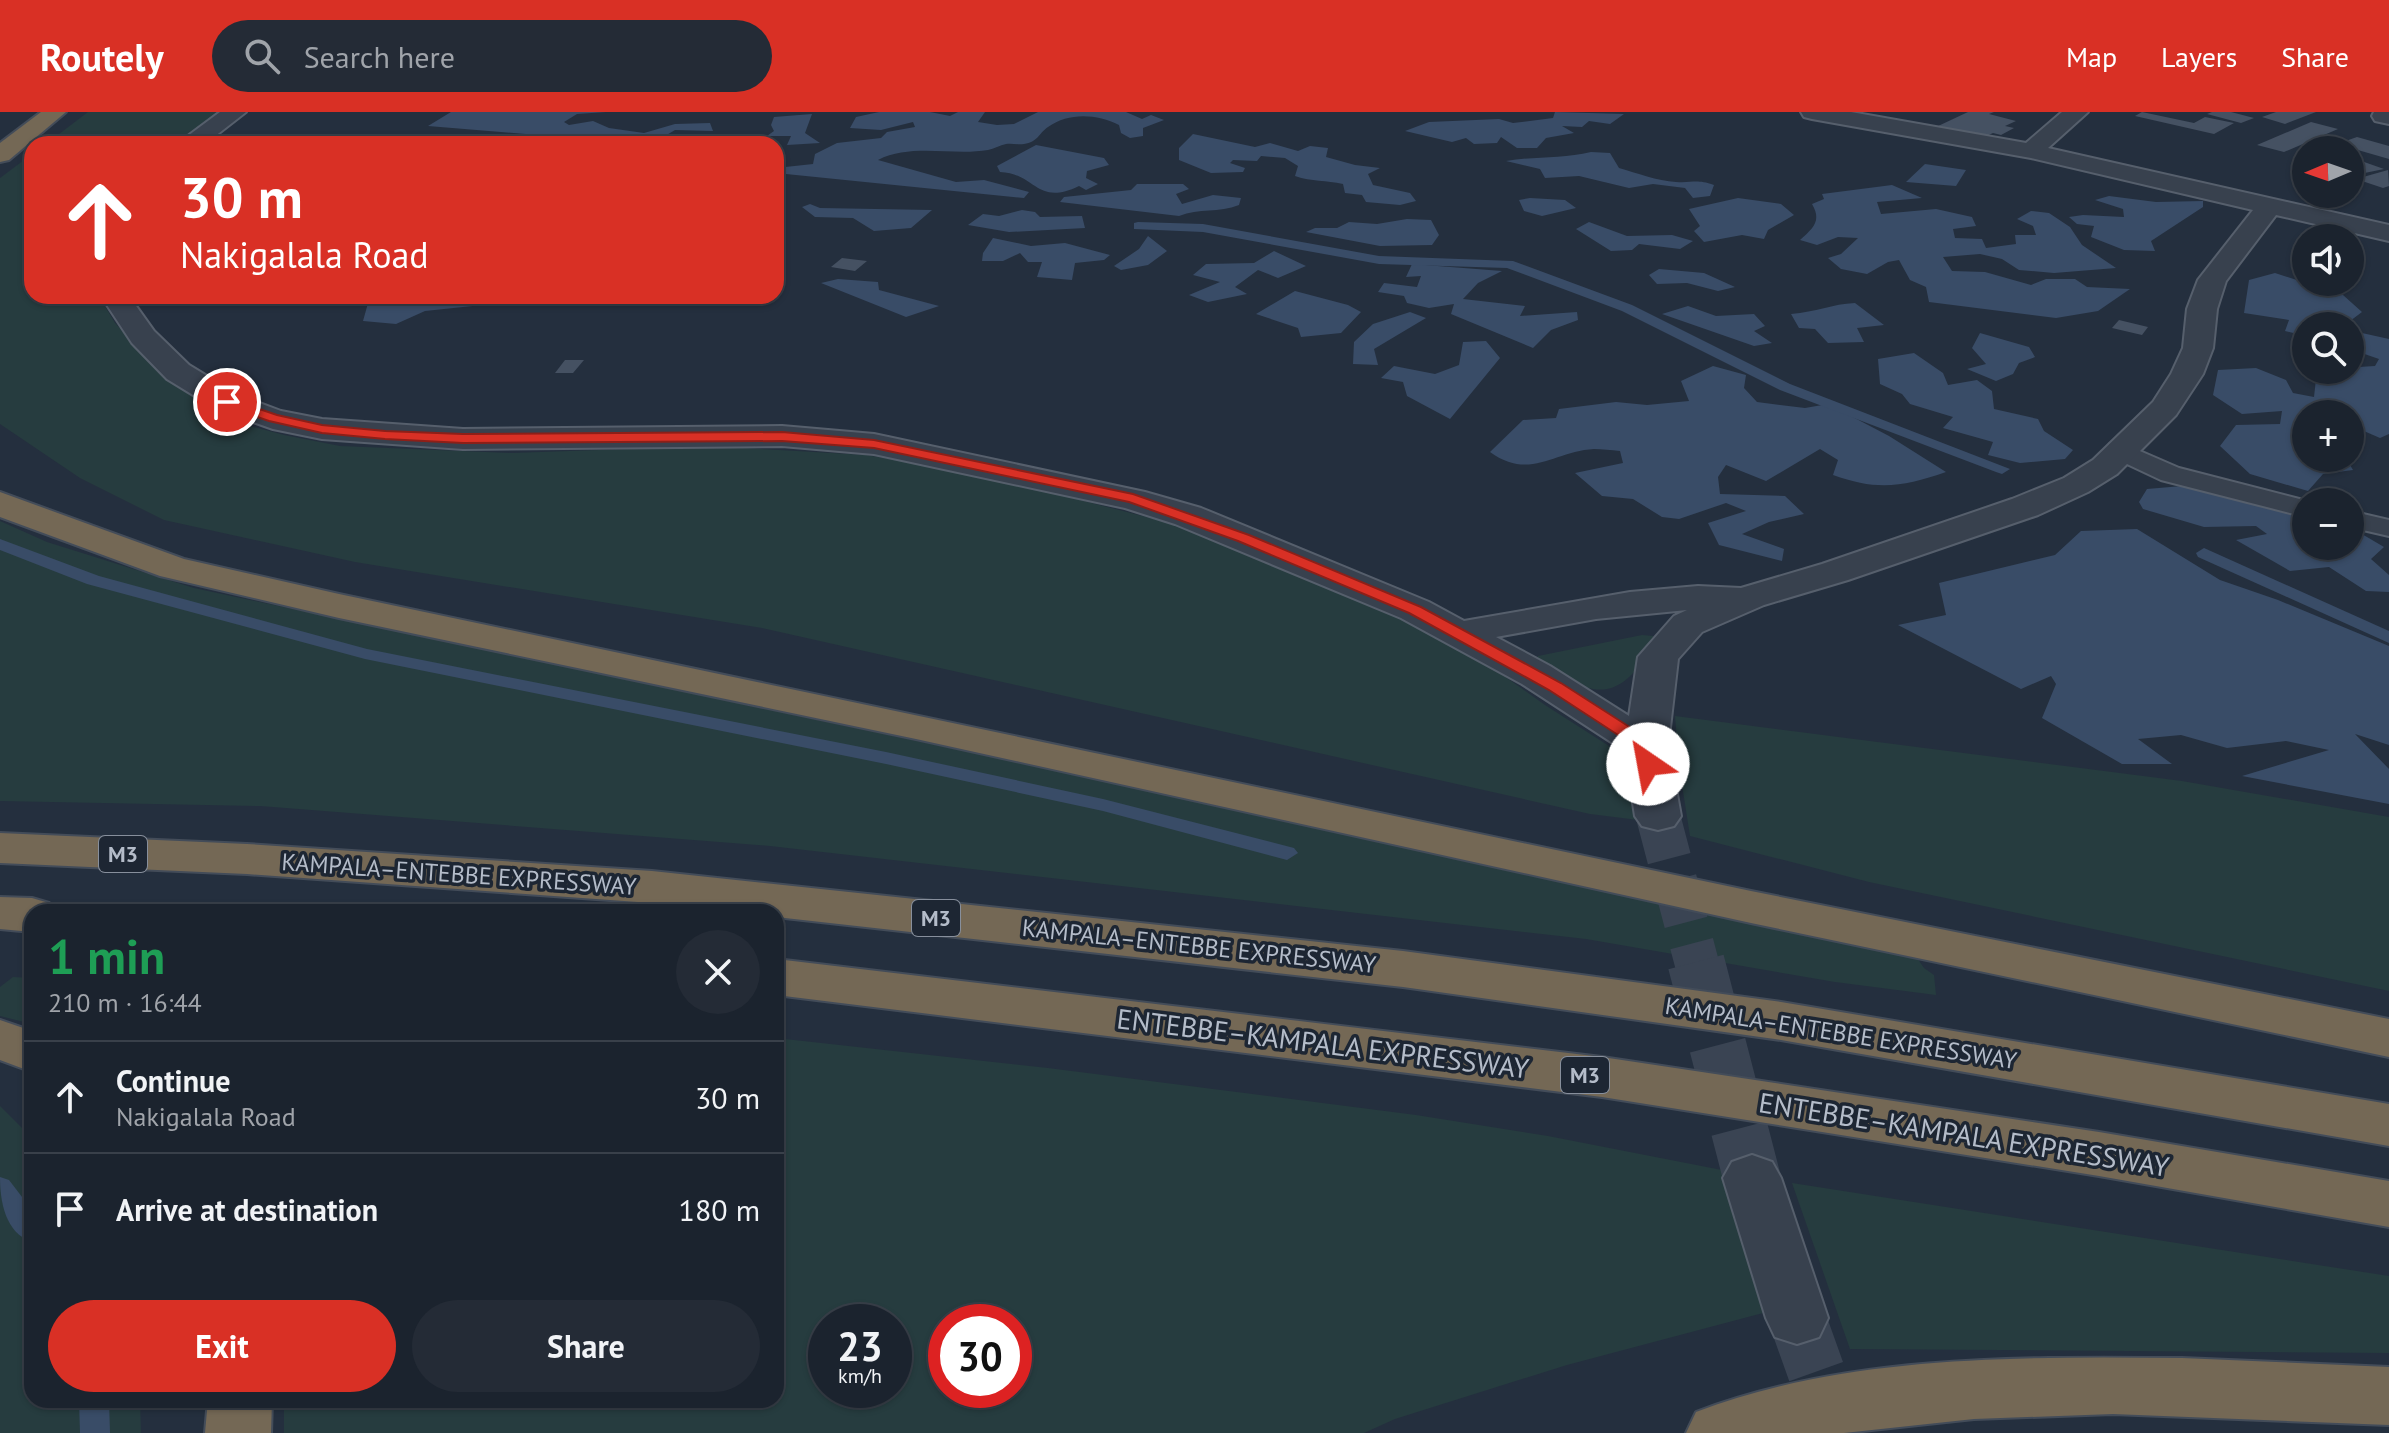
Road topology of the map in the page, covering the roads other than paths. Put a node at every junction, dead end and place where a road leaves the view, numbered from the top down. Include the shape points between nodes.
1 (55, 112) edge
2 (235, 112) edge
3 (1812, 112) edge
4 (2077, 112) edge
5 (24, 136) edge
6 (24, 136) edge
7 (200, 136) edge
8 (2031, 151) junction
9 (0, 155) edge
10 (2269, 206) junction
11 (2389, 233) edge
12 (120, 304) edge
13 (2119, 450) junction
14 (0, 503) edge
15 (2292, 505) edge
16 (2364, 522) edge
17 (2389, 528) edge
18 (1750, 597) junction
19 (1461, 633) junction
20 (1647, 755) junction
21 (1658, 816) tunnel mouth
22 (0, 848) edge
23 (0, 913) edge
24 (24, 914) edge
25 (784, 978) edge
26 (2389, 1038) edge
27 (0, 1039) edge
28 (24, 1049) edge
29 (2389, 1125) edge
30 (1752, 1178) tunnel mouth
31 (2389, 1204) edge
32 (1797, 1318) tunnel mouth
33 (2389, 1396) edge
34 (240, 1408) edge
35 (238, 1433) edge
36 (1719, 1433) edge

1 - 5 highway
2 - 7 street
3 - 8 street
4 - 8 street
6 - 9 highway
8 - 10 street
10 - 11 street
10 - 13 street via 2212,280 2187,374 2165,408
12 - 19 street via 143,337 178,372 227,402 273,419 322,429 463,439 782,436 874,444 1175,511
13 - 15 lane via 2170,474
13 - 18 street via 2105,467 2076,485 2025,507
14 - 26 highway via 173,568 339,606
16 - 17 lane
18 - 19 street via 1672,597
18 - 20 street via 1688,624 1658,657
19 - 20 street via 1574,698
20 - 21 street
22 - 29 highway, KAMPALA–ENTEBBE EXPRESSWAY / M3 via 652,887 1403,969 1781,1021
23 - 24 highway
25 - 31 highway, ENTEBBE–KAMPALA EXPRESSWAY / M3 via 1602,1077
27 - 28 highway
30 - 32 street
33 - 36 highway via 2250,1387 1982,1390 1836,1405
34 - 35 highway

